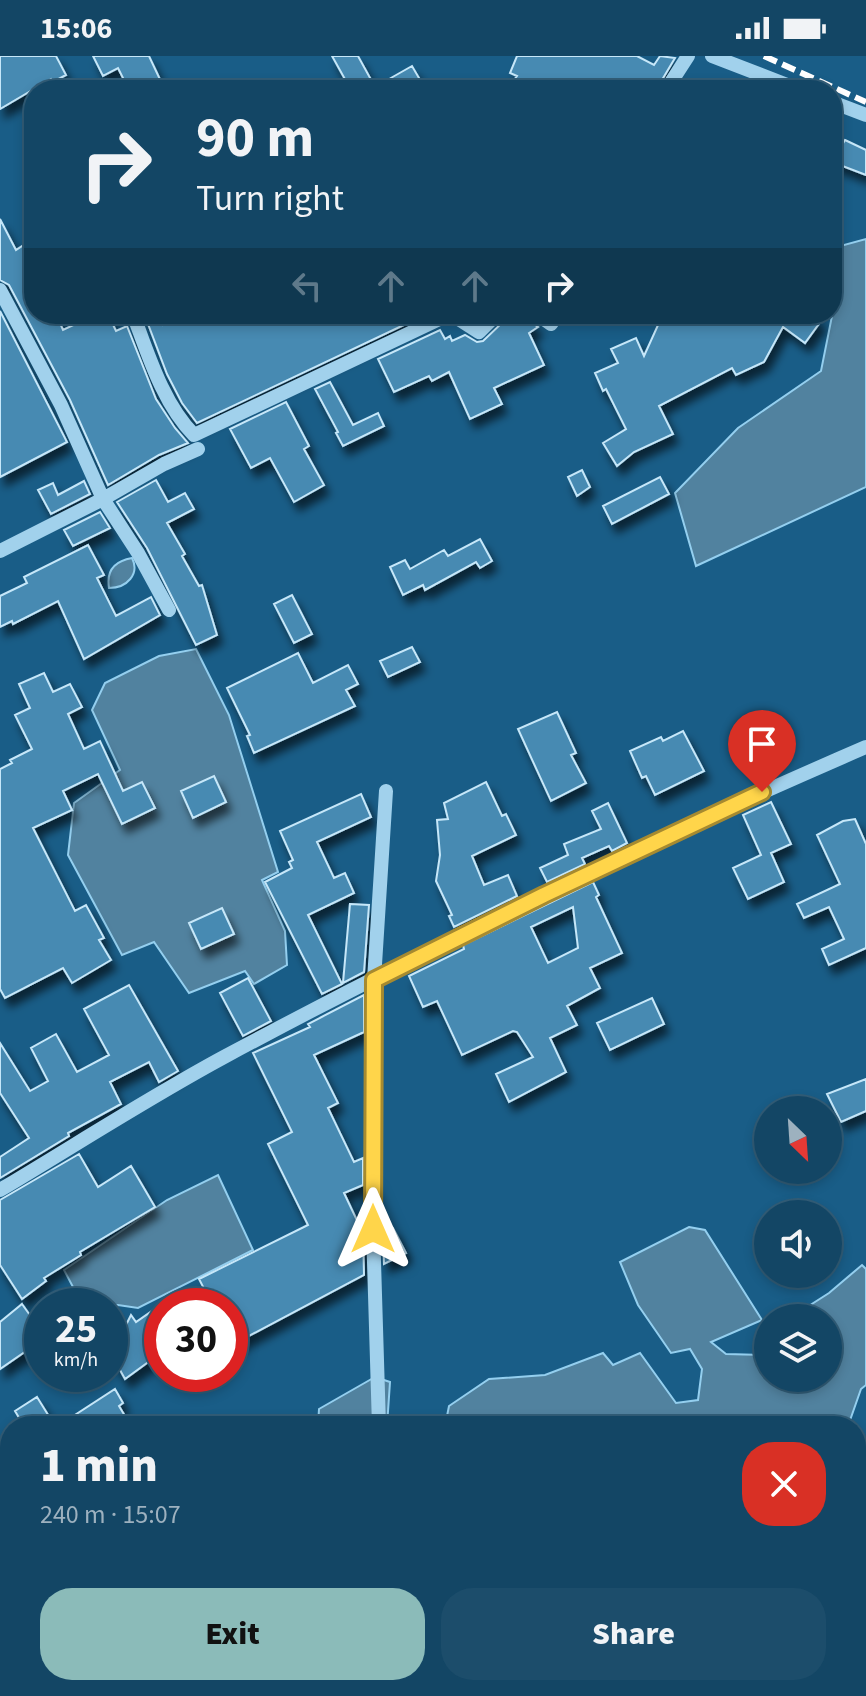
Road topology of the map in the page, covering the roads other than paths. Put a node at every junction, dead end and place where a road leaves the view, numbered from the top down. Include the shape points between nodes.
1 (688, 56) edge
2 (712, 56) edge
3 (672, 80) edge
4 (774, 80) edge
5 (842, 106) edge
6 (866, 115) edge
7 (0, 290) edge
8 (137, 324) edge
9 (430, 324) edge
10 (467, 324) edge
11 (487, 324) edge
12 (198, 449) dead end
13 (103, 499) junction
14 (0, 551) edge
15 (169, 610) dead end
16 (866, 747) edge
17 (386, 791) dead end
18 (374, 980) junction
19 (0, 1190) edge
20 (379, 1416) edge

1 - 3 street
2 - 4 street
5 - 6 street
7 - 13 street
8 - 9 street via 180,421 194,435
10 - 11 street via 479,332
12 - 13 street
13 - 14 street
13 - 15 street
16 - 18 street via 723,810
17 - 18 street
18 - 19 street via 222,1058
18 - 20 street

